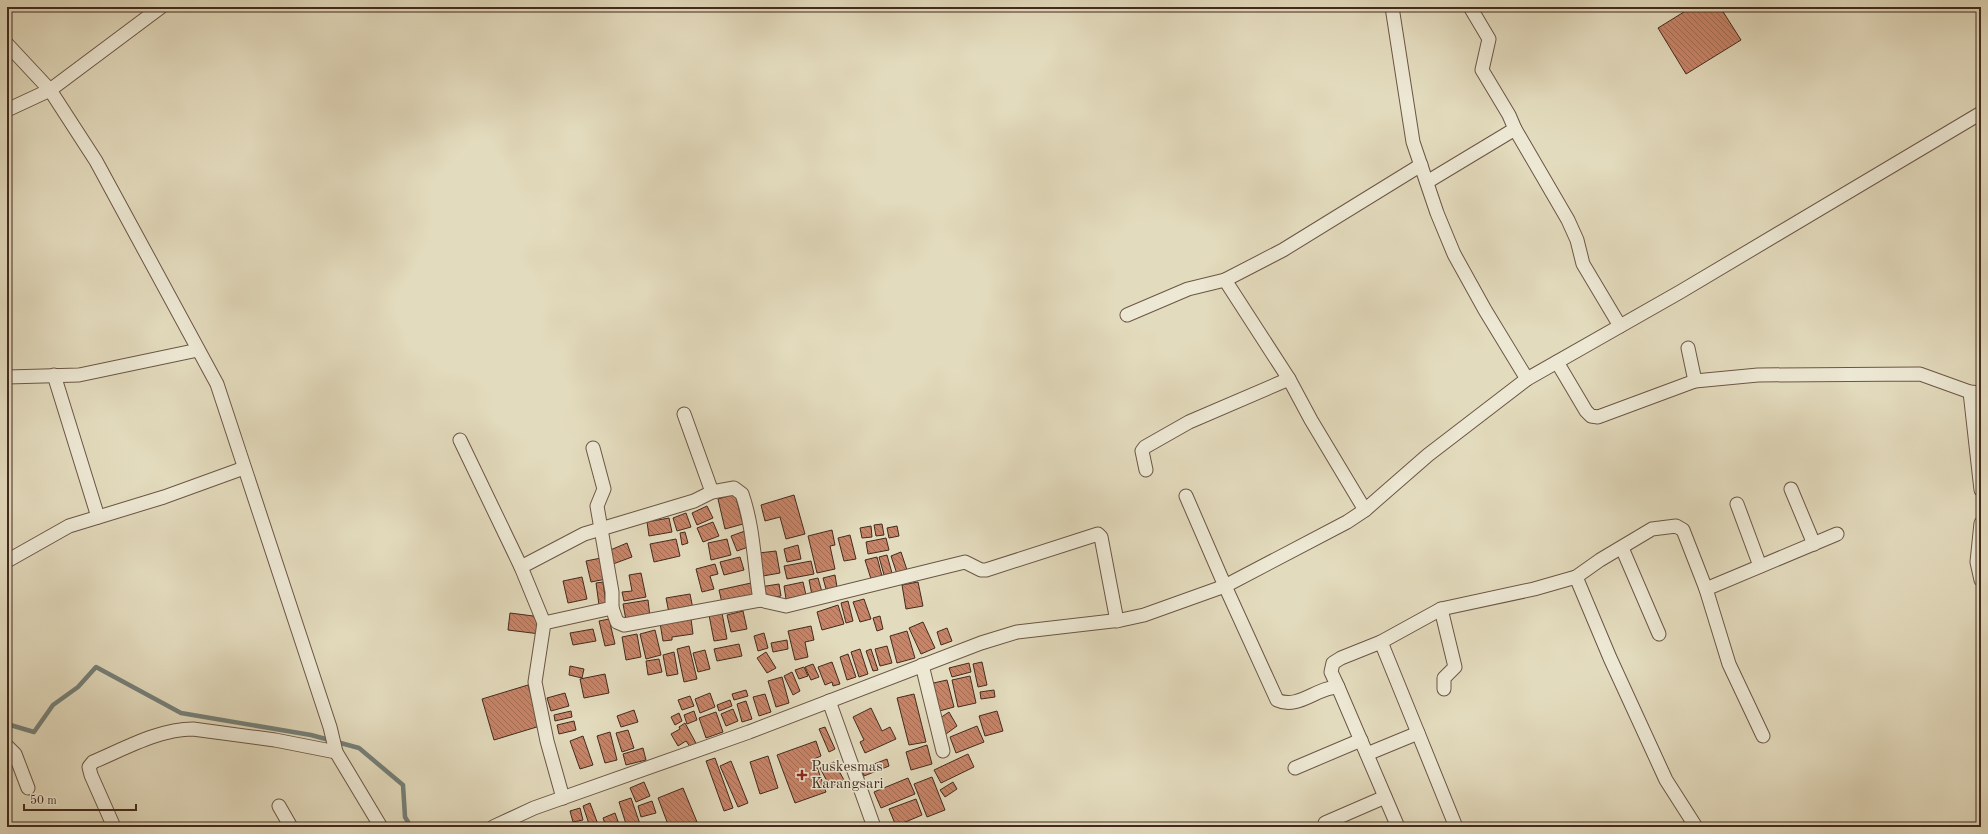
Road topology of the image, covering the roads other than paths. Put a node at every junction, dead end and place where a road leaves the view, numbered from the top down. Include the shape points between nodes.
1 (161, 7) edge
2 (1392, 7) edge
3 (1470, 7) edge
4 (7, 44) edge
5 (50, 90) junction
6 (7, 110) edge
7 (1981, 113) edge
8 (1514, 129) junction
9 (1421, 165) junction
10 (1427, 182) junction
11 (1225, 280) junction
12 (1126, 315) dead end
13 (1620, 326) junction
14 (1688, 348) dead end
15 (198, 350) junction
16 (1557, 362) junction
17 (54, 375) junction
18 (7, 377) edge
19 (1289, 379) junction
20 (1527, 379) junction
21 (1695, 381) junction
22 (1975, 392) edge
23 (684, 414) dead end
24 (460, 440) dead end
25 (593, 448) dead end
26 (244, 468) junction
27 (1146, 470) dead end
28 (1791, 489) dead end
29 (1981, 490) edge
30 (712, 492) junction
31 (1186, 496) dead end
32 (1737, 504) dead end
33 (1365, 510) junction
34 (98, 517) junction
35 (1981, 523) edge
36 (601, 528) junction
37 (1837, 534) dead end
38 (1814, 544) junction
39 (1622, 548) junction
40 (7, 561) edge
41 (1760, 566) junction
42 (521, 567) junction
43 (1576, 577) junction
44 (1981, 580) edge
45 (1225, 586) junction
46 (1706, 589) junction
47 (760, 600) junction
48 (612, 608) junction
49 (1441, 610) junction
50 (1117, 621) junction
51 (544, 623) junction
52 (1659, 634) dead end
53 (1381, 642) junction
54 (922, 665) junction
55 (1338, 687) junction
56 (1444, 690) dead end
57 (829, 701) junction
58 (1418, 734) junction
59 (1763, 736) dead end
60 (1361, 740) junction
61 (7, 746) edge
62 (336, 750) junction
63 (943, 751) dead end
64 (1367, 754) junction
65 (1295, 768) dead end
66 (28, 788) dead end
67 (1385, 797) junction
68 (563, 798) junction
69 (279, 806) dead end
70 (1325, 823) dead end
71 (114, 827) edge
72 (291, 827) edge
73 (381, 827) edge
74 (493, 827) edge
75 (874, 827) edge
76 (1397, 827) edge
77 (1456, 827) edge
78 (1696, 827) edge

1 - 5 street
2 - 9 street via 1413,142
3 - 8 street via 1489,42 1482,70 1509,115
4 - 5 street
5 - 6 street
5 - 15 street via 96,161
7 - 13 street
8 - 10 street
8 - 13 street via 1568,220 1577,240 1583,264
9 - 10 street
9 - 11 street via 1283,250
10 - 20 street via 1454,254
11 - 12 street via 1188,289
11 - 19 street
13 - 16 street
14 - 21 street
15 - 17 street via 80,374
15 - 26 street via 217,384
16 - 20 street
16 - 21 street via 1586,411 1591,416 1598,417
17 - 18 street
17 - 34 street
19 - 27 street via 1189,422 1145,447 1142,451
19 - 33 street
20 - 33 street via 1428,455
21 - 22 street via 1758,376 1920,374
22 - 29 street
23 - 30 street
24 - 42 street
25 - 36 street via 604,489 597,506
26 - 34 street via 164,497
26 - 62 street
28 - 38 street
30 - 36 street via 694,501
30 - 47 street via 734,488 742,494 752,538
31 - 45 street
32 - 41 street
33 - 45 street
34 - 40 street via 55,533
35 - 44 street via 1977,562
36 - 42 street via 567,542
36 - 48 street via 612,592
37 - 38 street
38 - 41 street
39 - 43 street
39 - 46 street via 1652,529 1676,526 1683,530
39 - 52 street
41 - 46 street
42 - 51 street
43 - 49 street
43 - 78 street via 1666,780
45 - 50 street via 1144,615
45 - 55 street via 1277,700 1291,703
46 - 59 street via 1729,664
47 - 48 street via 624,624 617,622
47 - 50 street via 786,606 965,562 986,570 1098,534 1101,537
48 - 51 street
49 - 53 street
49 - 56 street via 1455,667 1444,678
50 - 54 street via 1017,632
51 - 68 street via 536,682 547,741
53 - 55 street via 1333,663 1331,672
53 - 58 street
54 - 57 street
54 - 63 street
55 - 60 street
57 - 68 street
57 - 75 street
58 - 64 street
58 - 77 street
60 - 64 street
60 - 65 street
61 - 66 street via 15,754
62 - 71 street via 192,729 180,729 164,734 93,762 89,767
62 - 73 street
64 - 67 street
67 - 70 street
67 - 76 street
68 - 74 street
69 - 72 street

